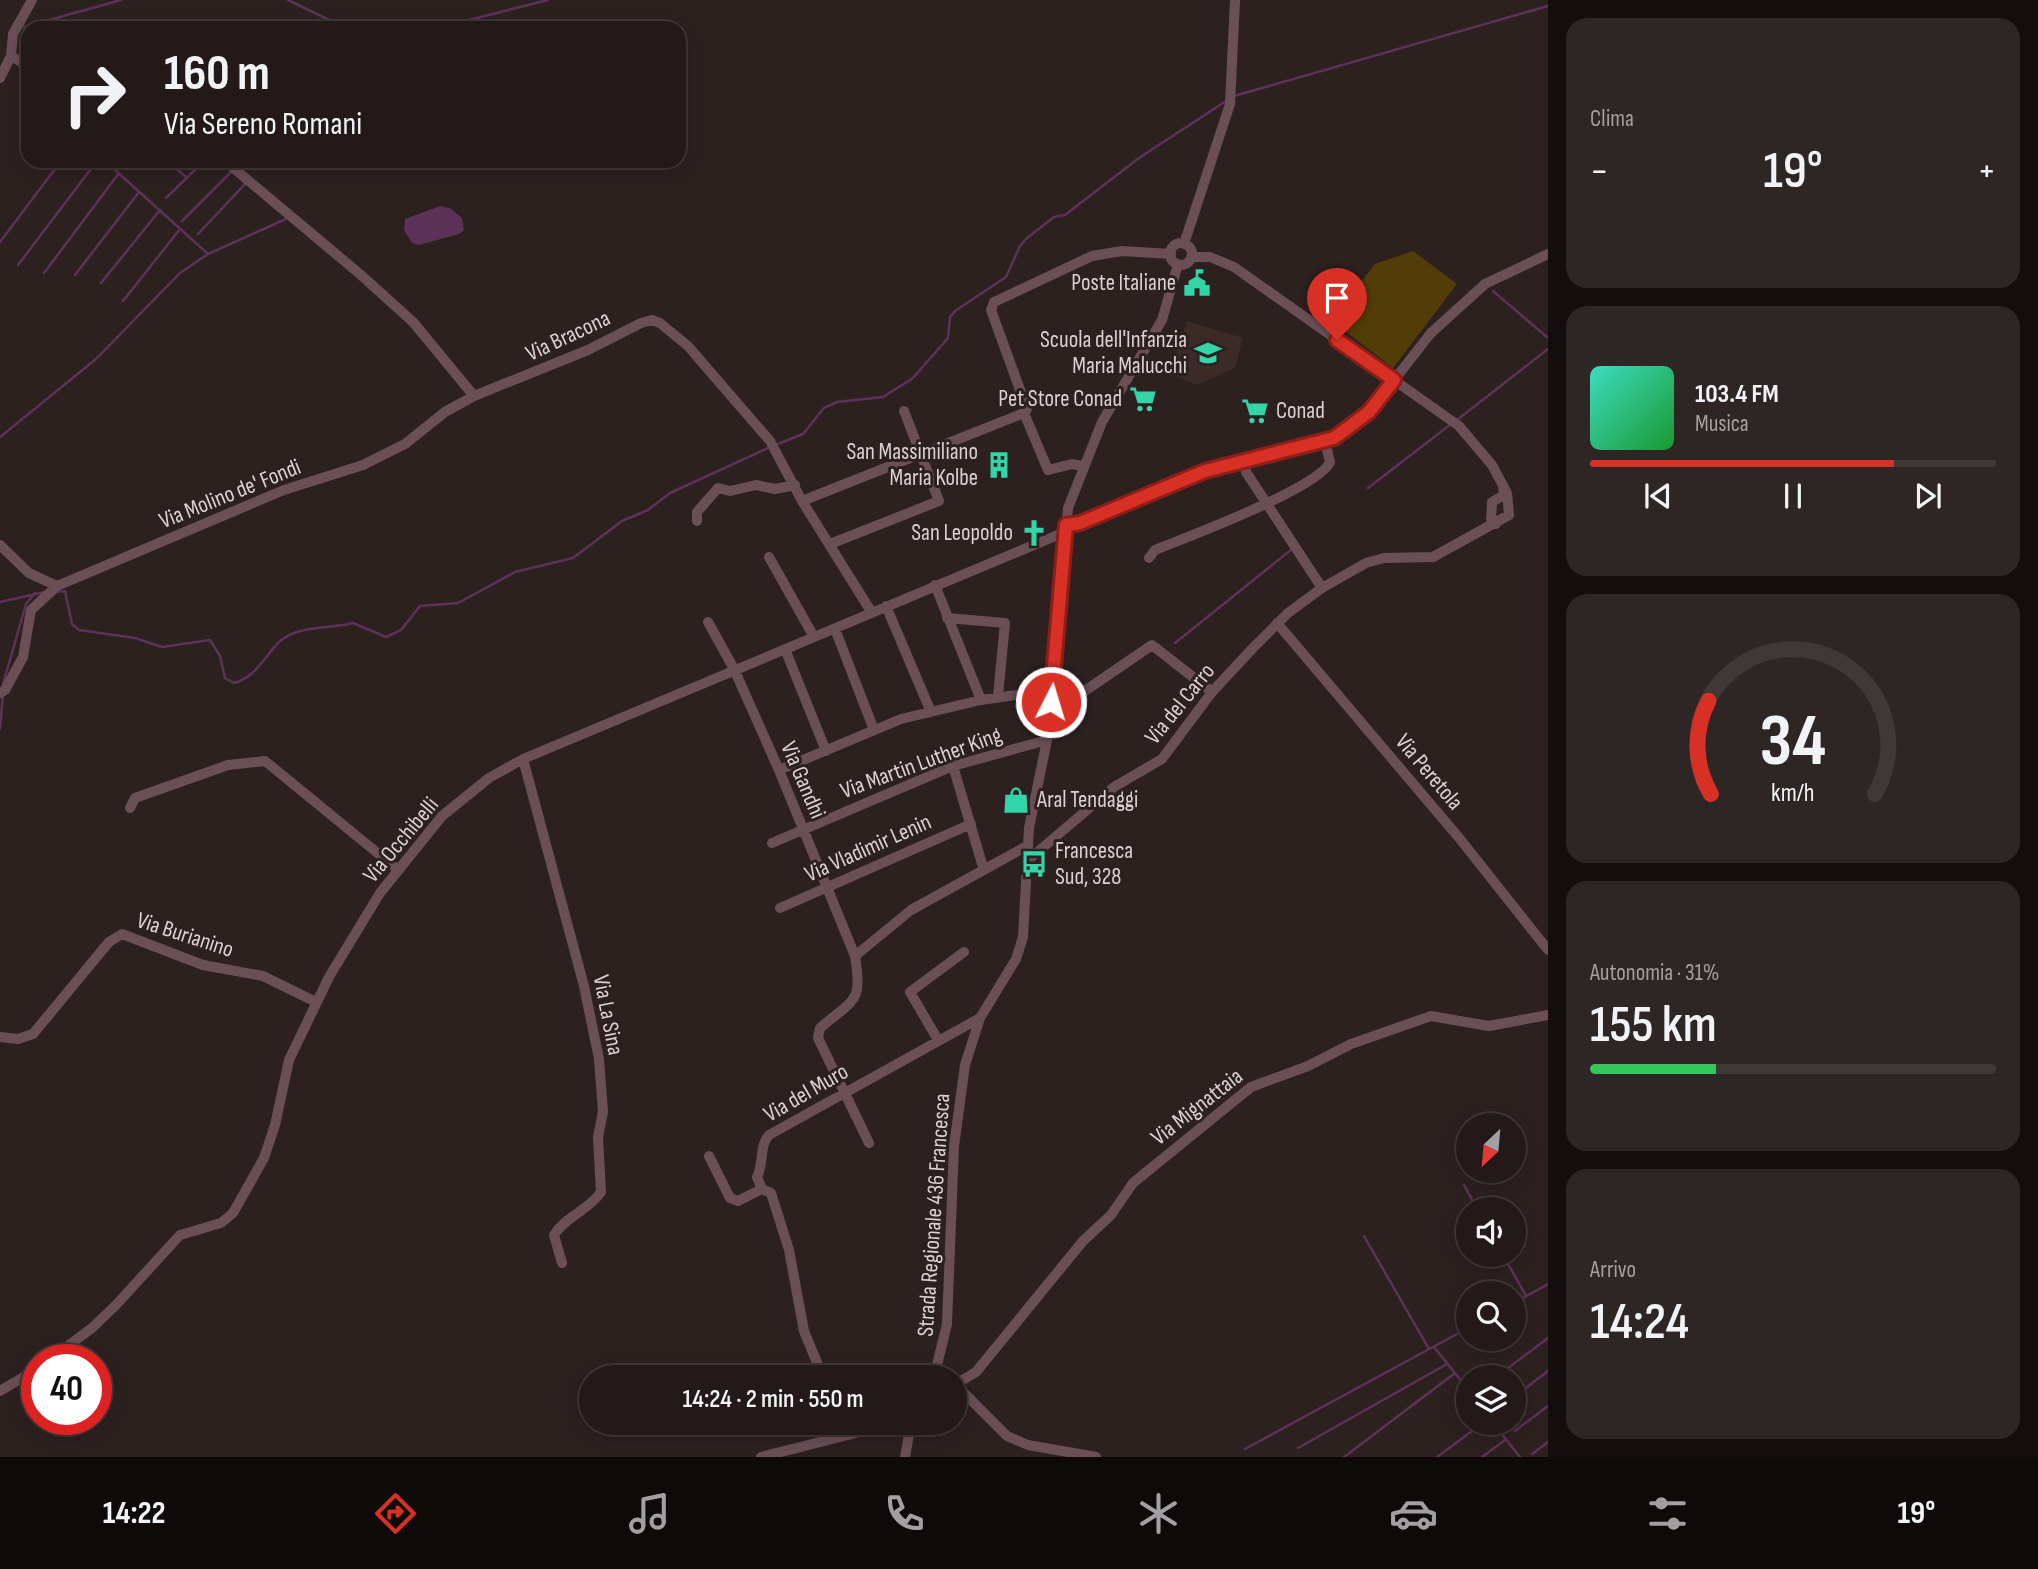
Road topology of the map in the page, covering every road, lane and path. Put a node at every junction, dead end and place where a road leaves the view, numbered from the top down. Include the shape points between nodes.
1 (32, 0) edge
2 (1235, 0) edge
3 (10, 56) junction
4 (21, 62) edge
5 (0, 78) edge
6 (233, 168) edge
7 (1184, 244) junction
8 (1171, 254) junction
9 (1548, 254) edge
10 (1192, 257) junction
11 (1178, 264) junction
12 (1394, 380) junction
13 (474, 396) junction
14 (904, 411) dead end
15 (1024, 413) junction
16 (1325, 442) junction
17 (921, 453) junction
18 (1245, 462) junction
19 (1083, 466) junction
20 (795, 485) junction
21 (1503, 485) junction
22 (802, 501) junction
23 (1268, 503) junction
24 (697, 521) dead end
25 (1496, 524) junction
26 (1066, 528) junction
27 (830, 544) junction
28 (0, 545) edge
29 (769, 557) dead end
30 (1149, 558) dead end
31 (935, 585) junction
32 (57, 586) junction
33 (1322, 587) junction
34 (886, 606) junction
35 (872, 613) junction
36 (947, 618) junction
37 (708, 622) dead end
38 (1277, 624) junction
39 (835, 629) junction
40 (814, 637) junction
41 (785, 649) junction
42 (734, 669) junction
43 (1052, 690) junction
44 (1212, 692) junction
45 (0, 693) edge
46 (998, 696) junction
47 (981, 700) junction
48 (1051, 702) junction
49 (931, 712) junction
50 (874, 730) junction
51 (1047, 740) junction
52 (825, 751) junction
53 (523, 758) junction
54 (953, 766) junction
55 (779, 770) junction
56 (130, 808) dead end
57 (971, 824) junction
58 (803, 830) junction
59 (772, 843) dead end
60 (1027, 846) junction
61 (1027, 861) junction
62 (983, 867) junction
63 (397, 869) junction
64 (828, 886) junction
65 (780, 908) dead end
66 (1548, 950) edge
67 (964, 952) dead end
68 (855, 956) junction
69 (316, 1002) junction
70 (1548, 1015) edge
71 (980, 1018) junction
72 (0, 1037) edge
73 (938, 1040) junction
74 (845, 1092) junction
75 (869, 1143) dead end
76 (709, 1156) dead end
77 (762, 1189) junction
78 (562, 1263) dead end
79 (69, 1344) edge
80 (819, 1365) edge
81 (937, 1365) edge
82 (967, 1377) edge
83 (21, 1379) edge
84 (0, 1391) edge
85 (967, 1395) edge
86 (828, 1435) edge
87 (909, 1435) edge
88 (761, 1457) edge
89 (905, 1457) edge
90 (1096, 1457) edge

1 - 3 street via 13,34
2 - 7 street via 1230,104
3 - 4 street
3 - 5 street
6 - 13 street via 413,322
7 - 8 street via 1175,246
7 - 10 street
8 - 11 street
8 - 15 street via 1122,251 1092,256 994,302 991,310 1023,392
9 - 12 street, Via Occhibelli via 1485,284 1431,333
10 - 11 street via 1188,263
10 - 12 street via 1210,257 1234,267
11 - 19 street, Strada Regionale 436 Francesca via 1162,320 1102,422
12 - 16 street, Via Occhibelli via 1356,425
12 - 21 street via 1455,423 1489,459
13 - 20 street, Via Bracona via 652,320 672,331 696,355 770,441
13 - 32 street, Via Molino de' Fondi via 405,444 363,465 284,491
14 - 17 street
15 - 17 street
15 - 19 street via 1048,470
16 - 18 street, Via Occhibelli
16 - 23 street via 1329,462 1321,475
17 - 22 street
17 - 27 street via 939,501
18 - 23 street via 1246,472
18 - 26 street, Via Occhibelli via 1205,471
19 - 26 street, Strada Regionale 436 Francesca
20 - 22 street, Via Bracona
20 - 24 street via 718,488 697,512
21 - 25 street via 1509,516
21 - 25 street via 1504,495 1492,502 1491,520
22 - 27 street, Via Bracona
23 - 30 street via 1155,550
23 - 33 street
25 - 33 street, Via del Carro via 1433,557 1384,558
26 - 31 street, Via Occhibelli
26 - 43 street, Strada Regionale 436 Francesca
27 - 35 street, Via Bracona
28 - 32 street via 29,573
29 - 40 street
31 - 34 street, Via Occhibelli
31 - 36 street
32 - 45 street, Via Molino de' Fondi via 31,610 23,657
33 - 38 street, Via del Carro
34 - 35 street, Via Occhibelli
34 - 49 street
35 - 39 street, Via Occhibelli
36 - 46 street via 1005,623
36 - 47 street
37 - 42 street, Via Gandhi
38 - 44 street, Via del Carro
38 - 66 street, Via Peretola
39 - 40 street, Via Occhibelli
39 - 50 street
40 - 41 street, Via Occhibelli
41 - 42 street, Via Occhibelli
41 - 52 street
42 - 53 street, Via Occhibelli
42 - 55 street, Via Gandhi
43 - 46 street
43 - 48 street, Strada Regionale 436 Francesca
44 - 48 street via 1152,645 1073,699
44 - 61 street, Via del Carro via 1162,759 1114,787
46 - 47 street
47 - 49 street
48 - 51 street, Strada Regionale 436 Francesca
49 - 50 street
50 - 52 street
51 - 54 street, Via Martin Luther King
51 - 60 street, Strada Regionale 436 Francesca
52 - 55 street
53 - 63 street, Via Occhibelli via 489,778 442,816
53 - 78 street, Via La Sina via 584,986 603,1112 598,1137 601,1192 554,1235
54 - 57 street
54 - 58 street, Via Martin Luther King
55 - 58 street, Via Gandhi
56 - 63 street via 135,798 228,765 265,761
57 - 62 street
57 - 64 street, Via Vladimir Lenin
58 - 59 street, Via Martin Luther King
58 - 64 street, Via Gandhi
60 - 61 street, Strada Regionale 436 Francesca
60 - 62 street
61 - 71 street, Strada Regionale 436 Francesca via 1023,937 1017,959
62 - 68 street via 911,910
63 - 69 street, Via Occhibelli
64 - 65 street, Via Vladimir Lenin
64 - 68 street, Via Gandhi
67 - 73 street via 910,992
68 - 74 street, Via Gandhi via 860,987 854,999 820,1028 818,1038
69 - 72 street, Via Burianino via 263,976 203,965 122,934 109,942 33,1034 18,1039
69 - 79 street, Via Occhibelli via 289,1060 264,1158 233,1213 221,1223 180,1235 108,1313
70 - 82 street, Via Mignattaia via 1489,1026 1431,1016 1251,1087 1133,1183
71 - 73 street, Via del Muro
71 - 81 street, Strada Regionale 436 Francesca via 965,1065 954,1146 947,1324
73 - 74 street, Via del Muro
74 - 75 street
74 - 77 street, Via del Muro via 765,1139 757,1177
76 - 77 street via 730,1198 738,1201
77 - 80 street via 771,1193 789,1250 804,1331
83 - 84 street
85 - 90 street via 1007,1436 1028,1445
86 - 88 street
87 - 89 street

